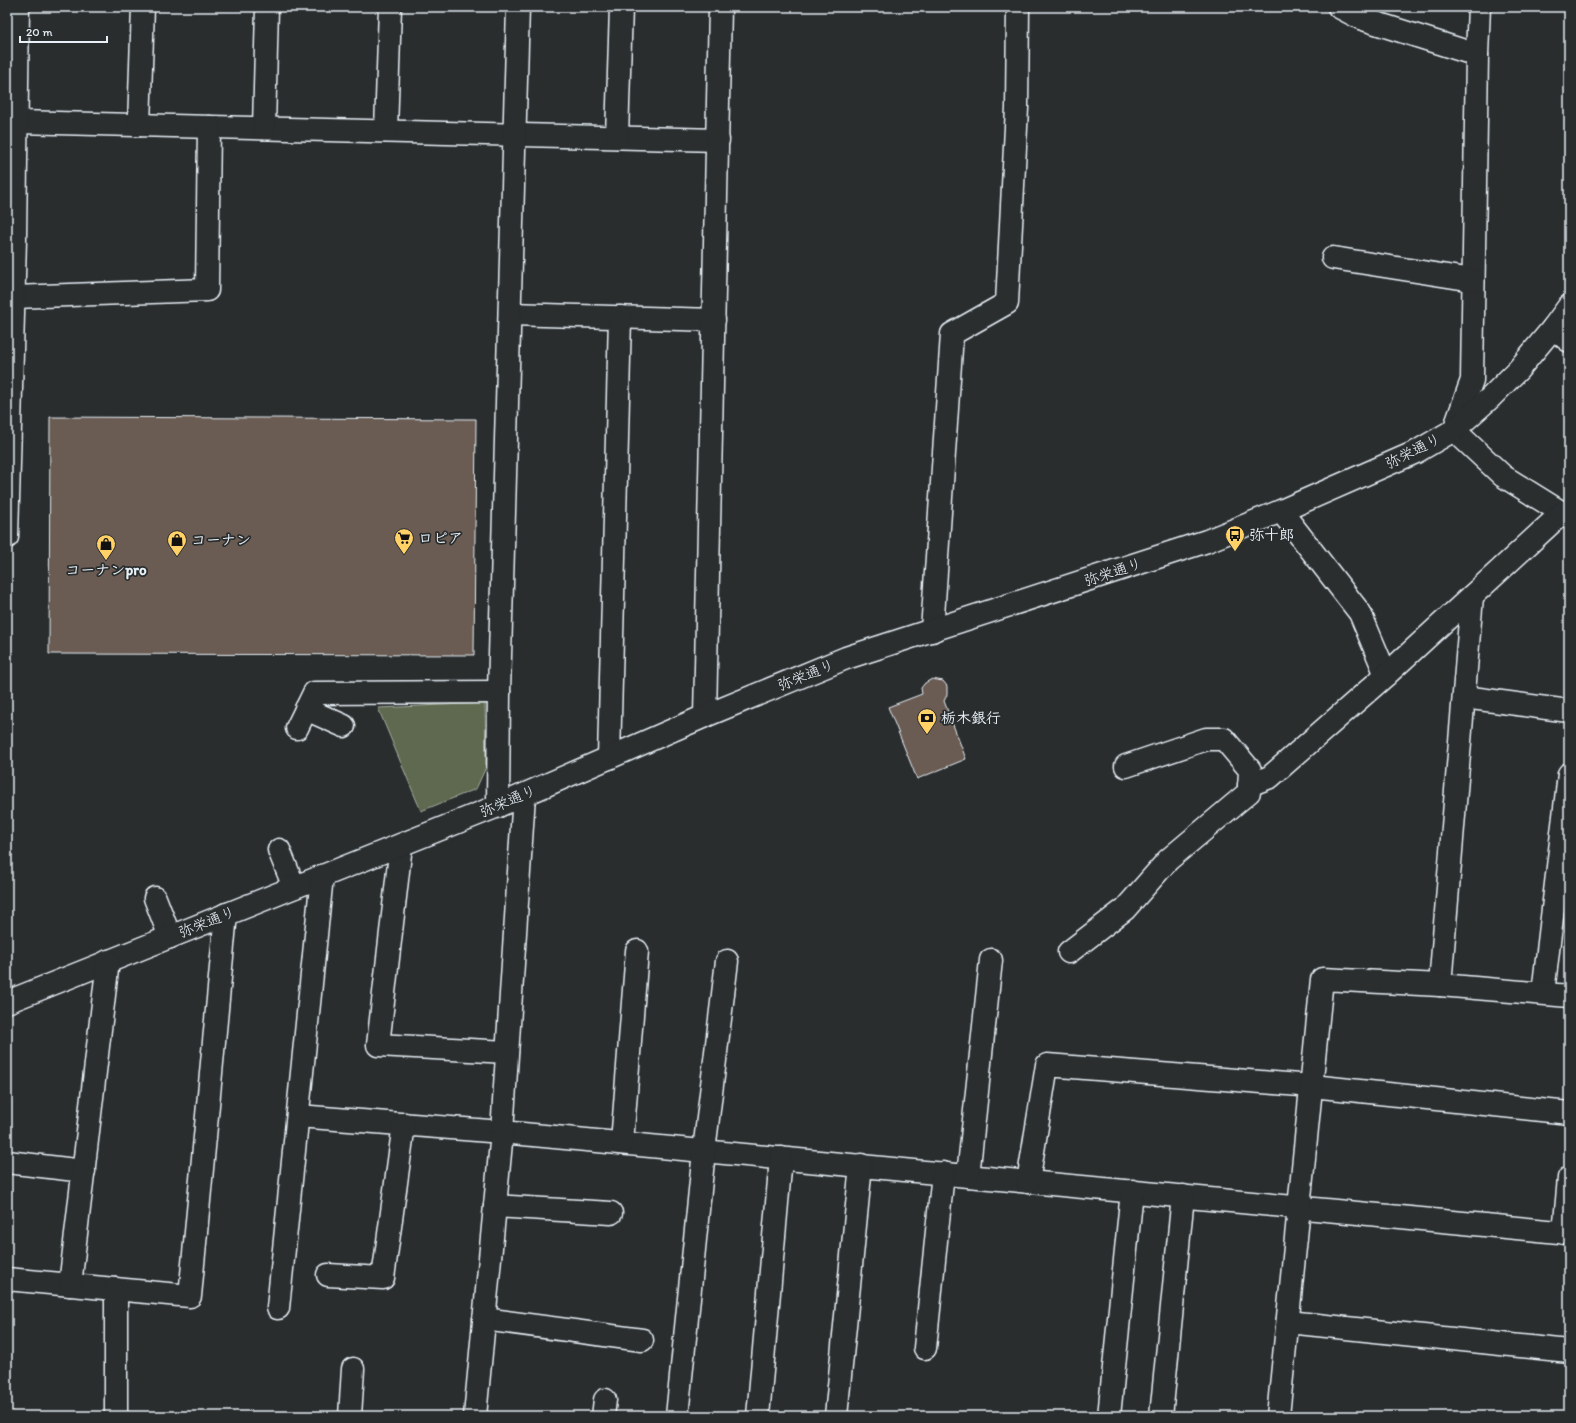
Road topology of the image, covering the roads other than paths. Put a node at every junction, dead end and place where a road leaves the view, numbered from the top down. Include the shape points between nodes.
1 (18, 7) edge
2 (143, 7) edge
3 (267, 7) edge
4 (390, 7) edge
5 (518, 7) edge
6 (621, 7) edge
7 (720, 7) edge
8 (1018, 7) edge
9 (1339, 7) edge
10 (1479, 7) edge
11 (1477, 55) junction
12 (18, 122) junction
13 (139, 125) junction
14 (209, 127) junction
15 (264, 128) junction
16 (386, 132) junction
17 (514, 135) junction
18 (617, 137) junction
19 (718, 140) junction
20 (11, 239) edge
21 (1333, 258) dead end
22 (1473, 280) junction
23 (14, 297) junction
24 (1569, 306) edge
25 (510, 314) junction
26 (620, 317) junction
27 (714, 320) junction
28 (1561, 335) edge
29 (1454, 430) junction
30 (1281, 511) junction
31 (1566, 514) edge
32 (7, 537) edge
33 (1472, 596) junction
34 (932, 631) junction
35 (1386, 675) junction
36 (499, 692) junction
37 (1464, 697) junction
38 (1569, 711) edge
39 (705, 716) junction
40 (344, 726) dead end
41 (609, 758) junction
42 (1126, 766) dead end
43 (1569, 774) edge
44 (1249, 785) junction
45 (524, 795) junction
46 (1568, 800) edge
47 (498, 806) junction
48 (401, 844) junction
49 (278, 850) dead end
50 (322, 876) junction
51 (294, 887) junction
52 (155, 898) dead end
53 (226, 914) junction
54 (170, 937) junction
55 (637, 951) dead end
56 (1068, 952) dead end
57 (991, 960) dead end
58 (108, 961) junction
59 (727, 961) dead end
60 (1440, 985) junction
61 (1543, 993) junction
62 (1569, 996) edge
63 (7, 1002) edge
64 (507, 1052) junction
65 (1312, 1086) junction
66 (1569, 1113) edge
67 (298, 1116) junction
68 (404, 1124) junction
69 (502, 1132) junction
70 (622, 1143) junction
71 (704, 1151) junction
72 (781, 1158) junction
73 (7, 1162) edge
74 (861, 1165) junction
75 (84, 1171) junction
76 (942, 1173) junction
77 (968, 1176) junction
78 (1569, 1178) edge
79 (1028, 1182) junction
80 (1132, 1191) junction
81 (1183, 1196) junction
82 (495, 1206) junction
83 (1300, 1208) junction
84 (611, 1213) dead end
85 (1567, 1233) edge
86 (328, 1275) dead end
87 (7, 1279) edge
88 (70, 1285) junction
89 (116, 1289) junction
90 (278, 1308) dead end
91 (484, 1319) junction
92 (1288, 1322) junction
93 (642, 1340) dead end
94 (925, 1348) dead end
95 (1569, 1351) edge
96 (353, 1369) dead end
97 (116, 1416) edge
98 (350, 1416) edge
99 (475, 1416) edge
100 (677, 1416) edge
101 (758, 1416) edge
102 (836, 1416) edge
103 (1109, 1416) edge
104 (1161, 1416) edge
105 (1278, 1416) edge

1 - 12 street
2 - 13 street
3 - 15 street
4 - 16 street
5 - 17 street
6 - 18 street
7 - 19 street
8 - 34 street via 1017,108 1007,303 952,334
9 - 11 street via 1360,18
10 - 11 street
11 - 22 street
12 - 13 street
12 - 20 street
13 - 14 street
14 - 15 street
14 - 23 street via 207,290
15 - 16 street
16 - 17 street
17 - 18 street
17 - 25 street
18 - 19 street
19 - 27 street
20 - 23 street
21 - 22 street
22 - 29 street via 1472,380
23 - 32 street
24 - 28 street, 弥栄通り
25 - 26 street
25 - 36 street
26 - 27 street
26 - 41 street
27 - 39 street
28 - 29 street, 弥栄通り via 1518,370
29 - 30 street, 弥栄通り via 1416,452
29 - 31 street via 1503,476
30 - 34 street, 弥栄通り via 1207,541
30 - 35 street via 1360,613
31 - 33 street
33 - 35 street
33 - 37 street
34 - 39 street, 弥栄通り via 846,658
35 - 44 street via 1270,777
36 - 40 street via 314,692 302,718
36 - 47 street
37 - 38 street
37 - 60 street
39 - 41 street, 弥栄通り
41 - 45 street, 弥栄通り
42 - 44 street via 1206,739 1224,739 1250,770
43 - 46 street
44 - 56 street via 1249,792 1168,860 1125,909
45 - 47 street, 弥栄通り
45 - 64 street
46 - 61 street
47 - 48 street, 弥栄通り
48 - 50 street, 弥栄通り
48 - 64 street via 378,1045
49 - 51 street
50 - 51 street, 弥栄通り
50 - 67 street
51 - 53 street, 弥栄通り
52 - 54 street
53 - 54 street, 弥栄通り
53 - 89 street via 190,1296
54 - 58 street, 弥栄通り
55 - 70 street
57 - 77 street
58 - 63 street, 弥栄通り
58 - 75 street
59 - 71 street
60 - 61 street
60 - 65 street via 1322,979
61 - 62 street
64 - 69 street
65 - 66 street
65 - 79 street via 1047,1065
65 - 83 street
67 - 68 street
67 - 90 street
68 - 69 street
68 - 86 street via 383,1278
69 - 70 street
69 - 82 street
70 - 71 street
71 - 72 street
71 - 100 street
72 - 74 street
72 - 101 street
73 - 75 street
74 - 76 street
74 - 102 street
75 - 88 street
76 - 77 street
76 - 94 street
77 - 79 street
78 - 85 street
79 - 80 street
80 - 81 street
80 - 103 street
81 - 83 street
81 - 104 street
82 - 84 street
82 - 91 street
83 - 85 street
83 - 92 street
87 - 88 street
88 - 89 street
89 - 97 street
91 - 93 street
91 - 99 street
92 - 95 street
92 - 105 street
96 - 98 street

